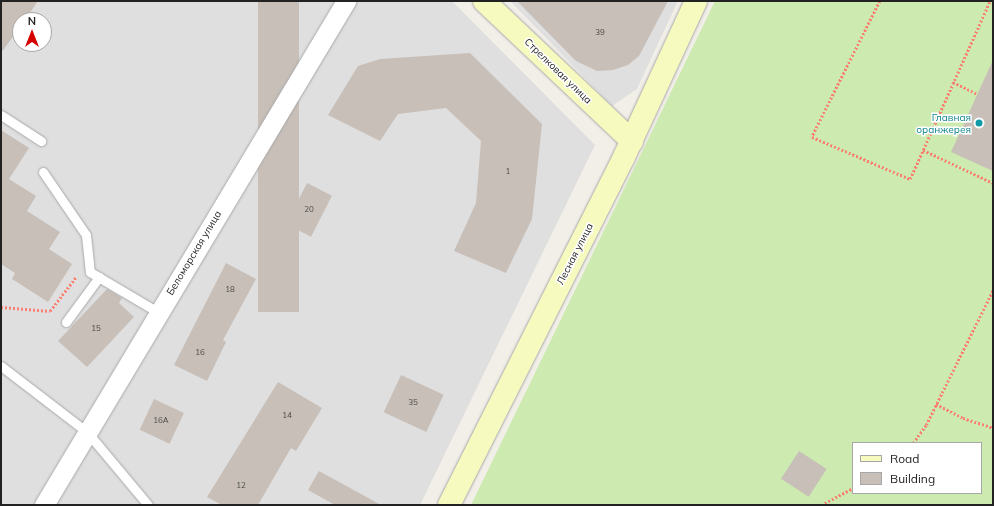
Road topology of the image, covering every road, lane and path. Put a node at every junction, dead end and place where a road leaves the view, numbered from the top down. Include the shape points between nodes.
1 (346, 1) edge
2 (484, 1) edge
3 (696, 1) edge
4 (880, 1) edge
5 (990, 1) edge
6 (953, 82) junction
7 (978, 94) dead end
8 (1, 115) edge
9 (42, 141) dead end
10 (632, 141) junction
11 (923, 150) junction
12 (43, 172) dead end
13 (993, 183) edge
14 (89, 260) junction
15 (99, 277) junction
16 (993, 290) edge
17 (1, 307) edge
18 (158, 312) junction
19 (66, 322) dead end
20 (1, 366) edge
21 (936, 404) junction
22 (993, 428) edge
23 (87, 432) junction
24 (914, 442) edge
25 (852, 489) edge
26 (44, 505) edge
27 (148, 505) edge
28 (449, 505) edge
29 (821, 505) edge

1 - 18 street, Беломорская улица
2 - 10 street, Стрелковая улица
3 - 10 street, Лесная улица
4 - 11 path via 812,137 910,179
5 - 6 path
6 - 7 path
6 - 11 path
8 - 9 lane
10 - 28 street, Лесная улица
11 - 13 path
12 - 14 lane via 86,235
14 - 15 lane via 90,272
14 - 17 path via 50,311
15 - 18 lane
15 - 19 lane
16 - 21 path
18 - 23 street, Беломорская улица
20 - 23 lane
21 - 22 path via 963,418
21 - 24 path
23 - 26 street, Беломорская улица
23 - 27 lane
25 - 29 path

